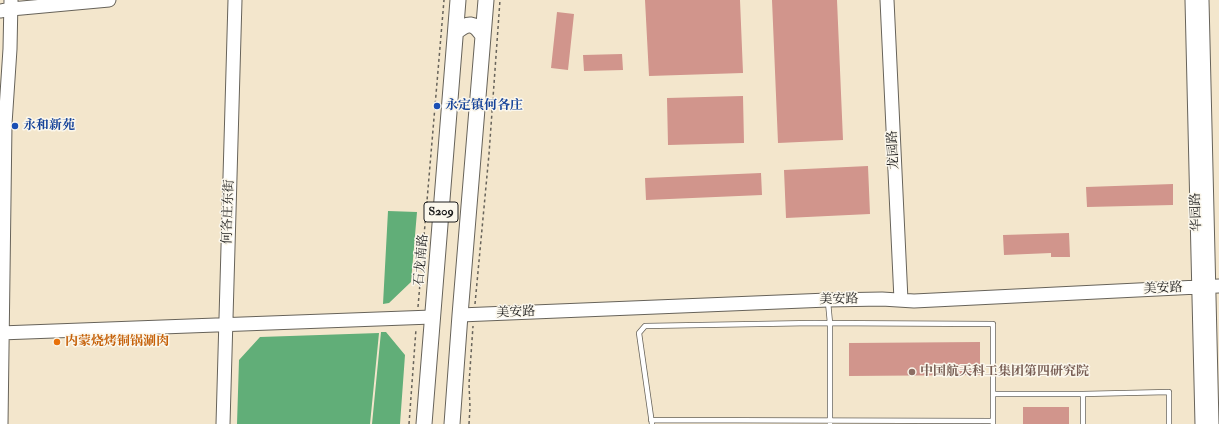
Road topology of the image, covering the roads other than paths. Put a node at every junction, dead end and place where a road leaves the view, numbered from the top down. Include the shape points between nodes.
1 (109, 0) edge
2 (235, 0) edge
3 (458, 0) edge
4 (486, 0) edge
5 (887, 0) edge
6 (1192, 0) edge
7 (1202, 0) edge
8 (7, 7) edge
9 (456, 32) junction
10 (483, 36) junction
11 (1209, 286) edge
12 (828, 300) junction
13 (901, 300) junction
14 (467, 315) junction
15 (432, 317) junction
16 (830, 323) junction
17 (225, 326) junction
18 (2, 333) edge
19 (993, 394) junction
20 (1083, 394) junction
21 (652, 422) edge
22 (830, 422) edge
23 (993, 422) edge
24 (1, 424) edge
25 (223, 424) edge
26 (424, 424) edge
27 (452, 424) edge
28 (1083, 424) edge
29 (1169, 424) edge
30 (1202, 424) edge
31 (1212, 424) edge

1 - 8 street
2 - 17 street, 何各庄东街
3 - 9 main road, 石龙南路 / S209
4 - 10 main road, S209
5 - 13 street, 龙园路
6 - 11 street, 华园路
7 - 11 street, 华园路
8 - 18 street via 10,49 5,124
9 - 10 main road via 466,24 473,25
9 - 15 main road, 石龙南路 / S209
10 - 14 main road, S209
11 - 13 street, 美安路
11 - 30 street, 华园路
11 - 31 street, 华园路
12 - 13 street, 美安路
12 - 14 street, 美安路
12 - 16 lane
14 - 27 main road, S209
15 - 17 street
15 - 26 main road, 石龙南路 / S209
16 - 19 lane via 994,324
16 - 21 lane via 645,326 639,333
16 - 22 lane
17 - 18 street
17 - 25 street, 何各庄东街
18 - 24 street
19 - 20 lane
19 - 23 lane
20 - 28 lane
20 - 29 lane via 1169,392
21 - 22 lane
22 - 23 lane

